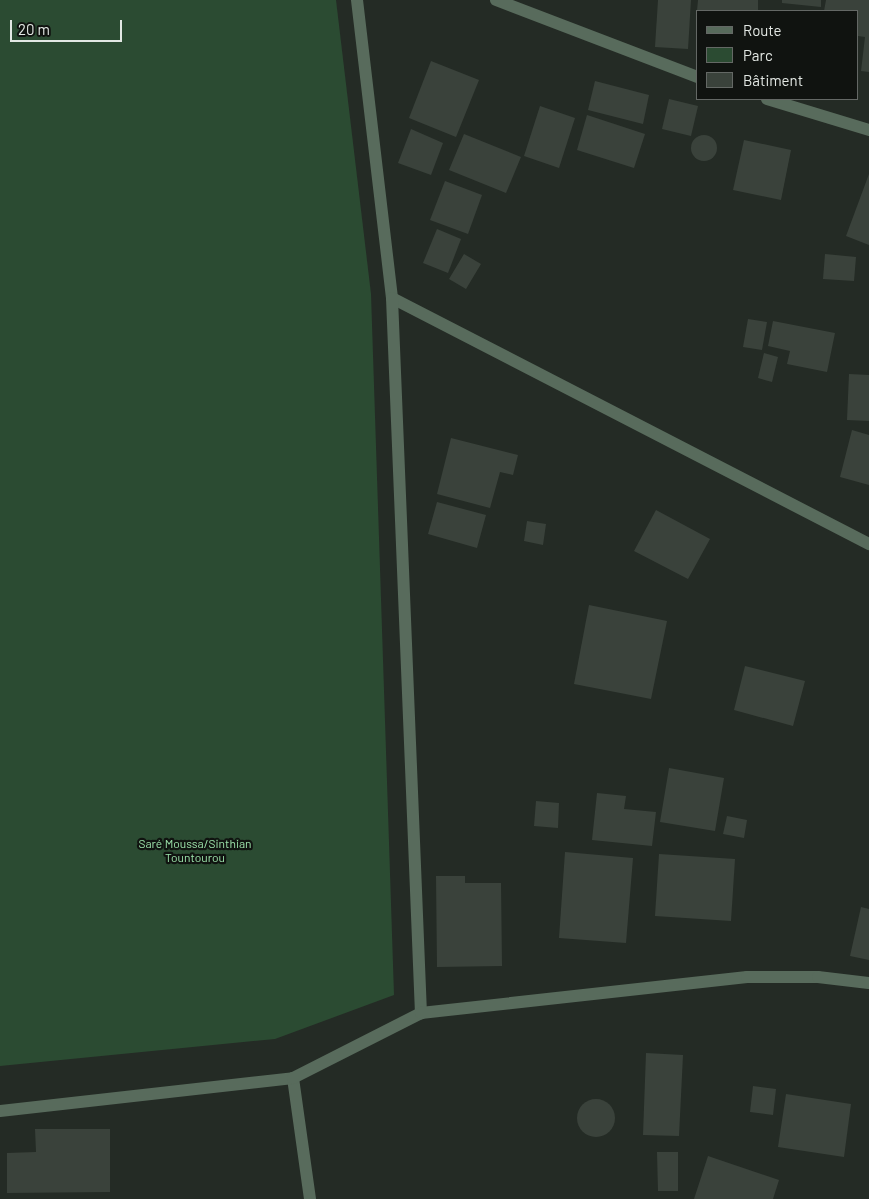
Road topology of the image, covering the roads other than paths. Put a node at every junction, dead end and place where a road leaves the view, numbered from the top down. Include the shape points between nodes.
1 (357, 0) edge
2 (496, 0) edge
3 (696, 76) edge
4 (771, 100) edge
5 (869, 130) edge
6 (392, 298) junction
7 (869, 544) edge
8 (869, 983) edge
9 (421, 1013) junction
10 (293, 1078) junction
11 (0, 1111) edge
12 (310, 1199) edge

1 - 6 street
2 - 3 street
4 - 5 street
6 - 7 street
6 - 9 street
8 - 9 street via 818,977 747,977
9 - 10 street
10 - 11 street
10 - 12 street

